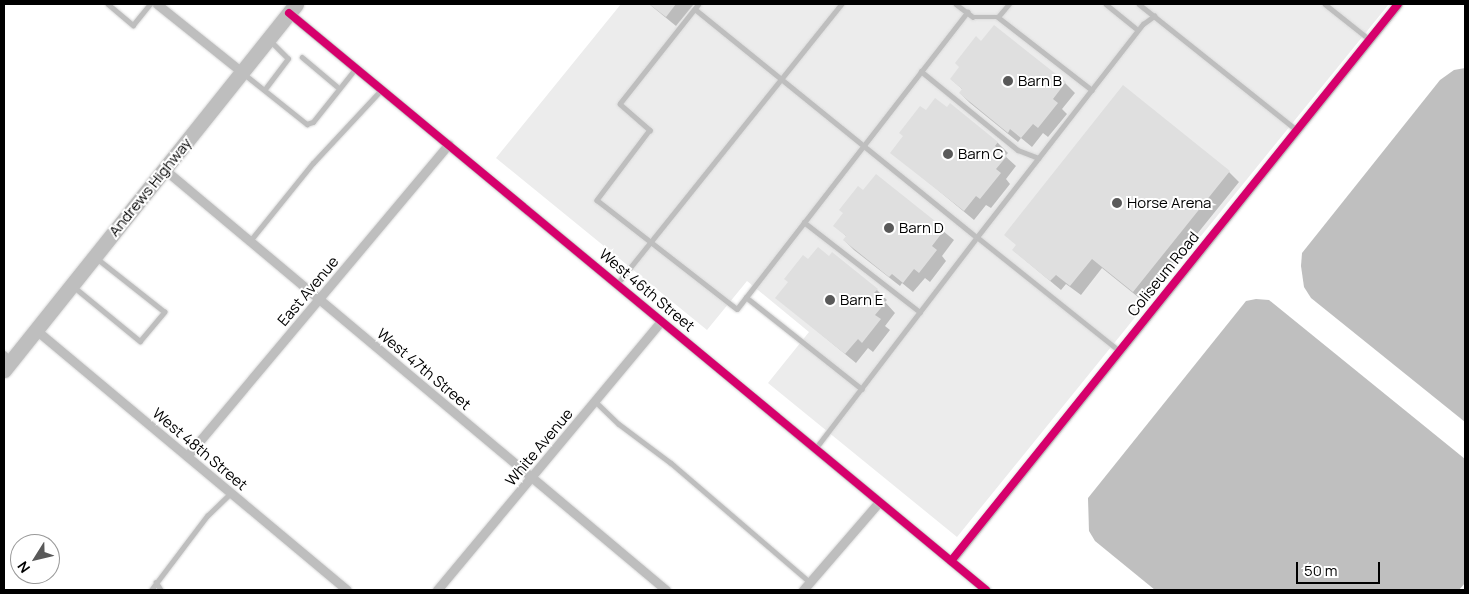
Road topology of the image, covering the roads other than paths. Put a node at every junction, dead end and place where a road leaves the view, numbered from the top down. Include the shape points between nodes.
1 (108, 4) edge
2 (150, 4) edge
3 (157, 4) edge
4 (699, 4) edge
5 (841, 4) edge
6 (956, 4) edge
7 (1008, 4) edge
8 (1106, 4) edge
9 (1139, 4) edge
10 (1325, 4) edge
11 (1398, 4) edge
12 (293, 8) edge
13 (695, 9) junction
14 (967, 12) junction
15 (1154, 16) junction
16 (998, 17) junction
17 (1138, 30) junction
18 (268, 39) junction
19 (1369, 39) junction
20 (302, 57) dead end
21 (356, 68) junction
22 (242, 72) junction
23 (921, 72) junction
24 (781, 78) junction
25 (340, 88) junction
26 (265, 89) junction
27 (382, 89) junction
28 (1092, 90) junction
29 (1296, 130) junction
30 (449, 144) junction
31 (864, 144) junction
32 (1039, 158) junction
33 (164, 169) junction
34 (804, 222) junction
35 (977, 237) junction
36 (250, 241) junction
37 (652, 243) junction
38 (94, 257) junction
39 (617, 284) junction
40 (72, 285) junction
41 (746, 297) junction
42 (318, 299) junction
43 (920, 312) junction
44 (662, 321) junction
45 (36, 330) junction
46 (1120, 350) junction
47 (6, 361) edge
48 (862, 389) junction
49 (595, 401) junction
50 (815, 449) junction
51 (187, 456) junction
52 (531, 477) junction
53 (231, 493) junction
54 (879, 502) junction
55 (951, 561) junction
56 (156, 582) junction
57 (810, 582) junction
58 (150, 590) edge
59 (161, 590) edge
60 (347, 590) edge
61 (437, 590) edge
62 (666, 590) edge
63 (803, 590) edge
64 (986, 590) edge

1 - 2 lane via 133,25
3 - 22 street
4 - 13 lane
5 - 24 lane
6 - 14 lane
7 - 16 lane
8 - 17 lane
9 - 15 lane
10 - 19 lane
11 - 19 street, Coliseum Road
12 - 18 main road, Andrews Highway
12 - 21 street, West 46th Street
13 - 24 lane
13 - 37 lane via 620,104 650,130 597,200
14 - 16 lane via 973,17
14 - 23 lane
15 - 17 lane
15 - 29 lane
16 - 28 lane
17 - 28 lane
18 - 22 main road, Andrews Highway
18 - 26 lane via 288,58
19 - 29 street, Coliseum Road
20 - 25 lane
21 - 25 lane
21 - 27 street, West 46th Street
22 - 26 lane
22 - 33 main road, Andrews Highway
23 - 31 lane
23 - 32 lane via 1018,150
24 - 31 lane
24 - 37 lane
25 - 26 lane via 313,122 307,124
27 - 30 street, West 46th Street
27 - 36 lane via 313,163
28 - 32 lane
29 - 46 street, Coliseum Road
30 - 39 street, West 46th Street
30 - 42 street, East Avenue
31 - 34 lane
31 - 35 lane
32 - 35 lane
33 - 36 street, West 47th Street
33 - 38 main road, Andrews Highway
34 - 41 lane
34 - 43 lane
35 - 43 lane
35 - 46 lane
36 - 42 street, West 47th Street
37 - 39 lane
37 - 41 lane via 737,309
38 - 40 main road, Andrews Highway
38 - 40 lane via 164,312 140,341
39 - 44 street, West 46th Street
40 - 45 main road, Andrews Highway
41 - 48 lane
42 - 51 street, East Avenue
42 - 52 street, West 47th Street
43 - 48 lane
44 - 49 street, White Avenue
44 - 50 street, West 46th Street
45 - 47 main road, Andrews Highway
45 - 51 street, West 48th Street
46 - 55 street, Coliseum Road
48 - 50 lane
49 - 52 street, White Avenue
49 - 57 lane
50 - 54 street, West 46th Street
51 - 53 street, West 48th Street
52 - 61 street, White Avenue
52 - 62 street, West 47th Street
53 - 56 lane via 207,516
53 - 60 street, West 48th Street
54 - 55 street, West 46th Street
54 - 57 street
55 - 64 street, West 46th Street
56 - 58 lane
56 - 59 lane
57 - 63 street

